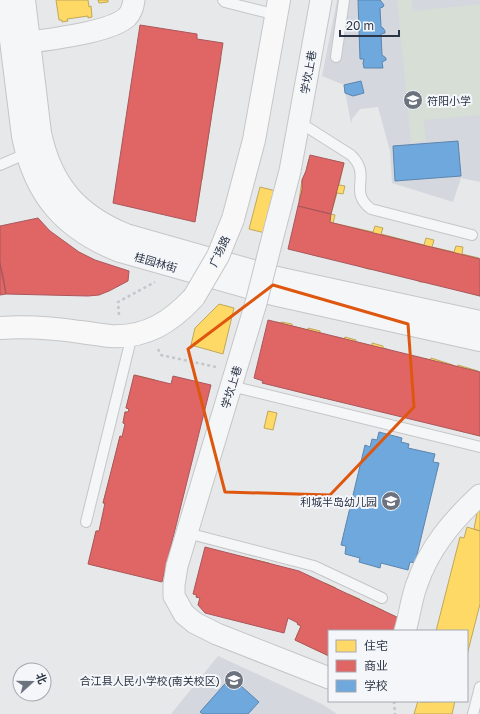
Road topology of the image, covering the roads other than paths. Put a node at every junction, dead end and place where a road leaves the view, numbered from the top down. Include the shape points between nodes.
1 (6, 0) edge
2 (24, 0) edge
3 (134, 0) edge
4 (223, 0) edge
5 (321, 0) edge
6 (344, 0) edge
7 (278, 8) edge
8 (20, 43) junction
9 (336, 58) dead end
10 (299, 122) junction
11 (35, 150) junction
12 (0, 165) edge
13 (472, 235) dead end
14 (480, 322) edge
15 (0, 328) edge
16 (132, 335) junction
17 (480, 340) edge
18 (234, 378) junction
19 (480, 447) edge
20 (480, 495) edge
21 (86, 522) dead end
22 (187, 533) junction
23 (382, 598) dead end
24 (405, 630) edge
25 (328, 678) edge
26 (480, 687) edge
27 (478, 702) edge
28 (473, 714) edge

1 - 8 street, 桂园林街
2 - 8 street, 桂园林街
3 - 8 street via 133,9 127,17 98,31
4 - 7 lane
5 - 10 street, 学坎上巷
6 - 9 lane
7 - 16 main road, 广场路, bridge via 254,140 233,219 218,256 194,297 182,310 149,331
8 - 11 street, 桂园林街 via 23,136
10 - 13 lane via 357,161 361,172 360,196 366,206
10 - 18 street, 学坎上巷, bridge via 290,171
11 - 12 lane
11 - 14 street, 桂园林街 via 49,166 67,195 79,207 93,219 126,235 277,278
11 - 17 street, 桂园林街 via 33,173 46,195 67,220 101,244 120,252 273,294
15 - 16 main road, 广场路 via 46,328 111,336
16 - 21 lane
18 - 19 lane
18 - 22 street, 学坎上巷
20 - 24 street via 443,534 428,557 417,583
22 - 23 lane via 314,566
22 - 25 street, 学坎上巷 via 174,585 174,596 184,614 195,624 217,634
26 - 27 lane
27 - 28 lane

